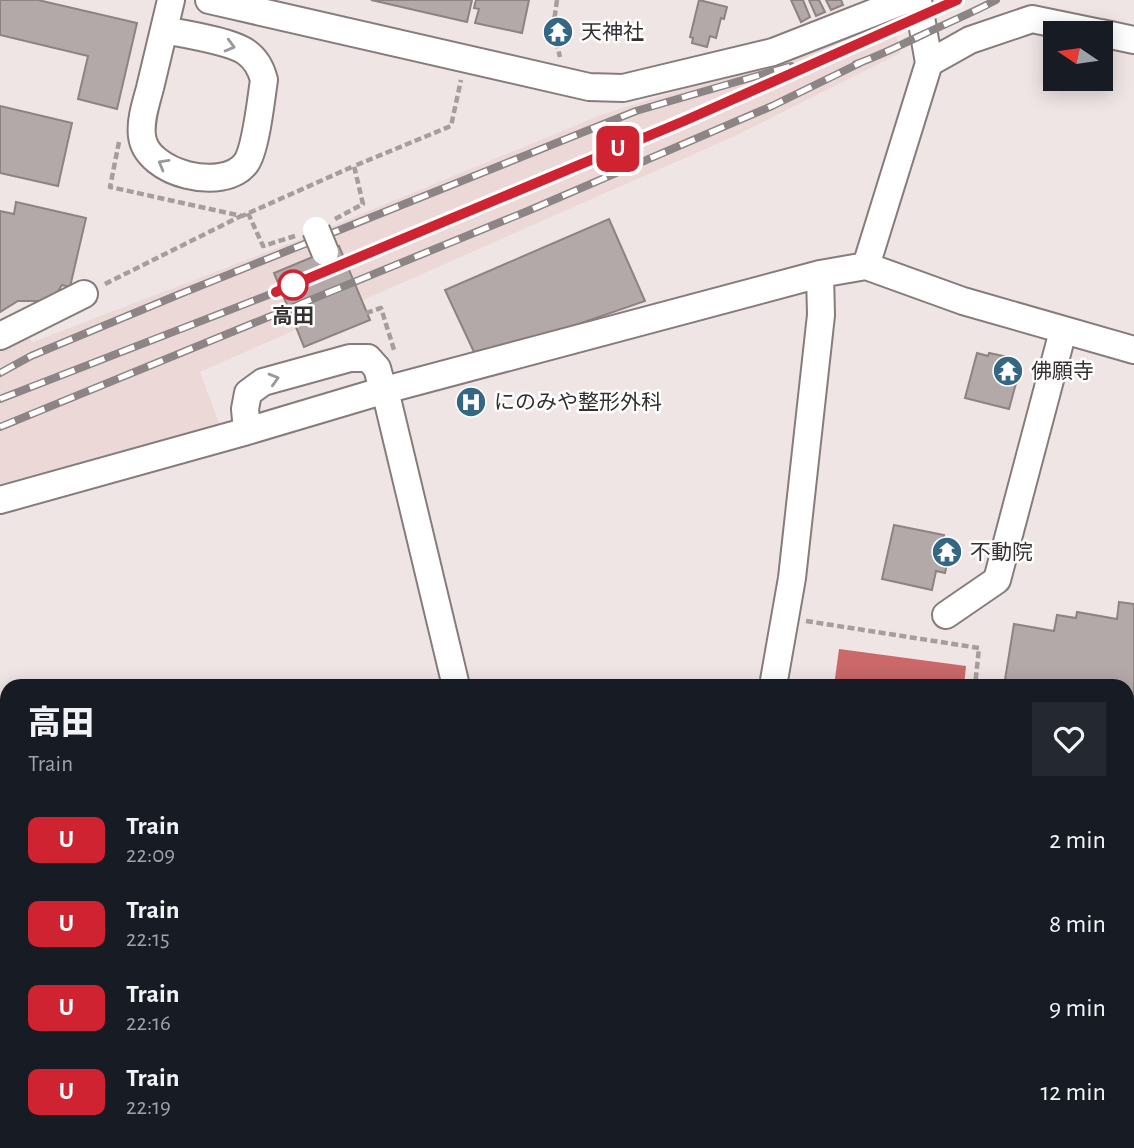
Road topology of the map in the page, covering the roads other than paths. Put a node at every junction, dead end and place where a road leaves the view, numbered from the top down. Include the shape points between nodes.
1 (172, 0) edge
2 (209, 0) edge
3 (906, 0) edge
4 (918, 0) edge
5 (1043, 21) edge
6 (164, 30) junction
7 (1113, 36) edge
8 (1134, 40) edge
9 (929, 63) junction
10 (866, 265) junction
11 (820, 274) junction
12 (84, 294) road end
13 (1063, 331) junction
14 (0, 336) edge
15 (1134, 350) edge
16 (384, 390) junction
17 (247, 431) junction
18 (0, 500) edge
19 (946, 615) dead end
20 (454, 679) edge
21 (774, 679) edge

1 - 6 street
2 - 3 street via 565,82 624,88 773,52
4 - 9 street
5 - 9 street via 1032,19 970,40
6 -> 6 street via 240,48 261,70 264,80 250,155 233,174 209,178 168,169 145,146 141,135 144,114
7 - 8 street
9 - 10 street
10 - 11 street
10 - 13 street
11 - 16 street
11 - 21 street via 821,315 792,578
12 - 14 street
13 - 15 street
13 - 19 street via 997,580
16 - 17 street
17 -> 16 street via 248,393 263,382 349,358 368,358 377,368
16 - 20 street
17 - 18 street

